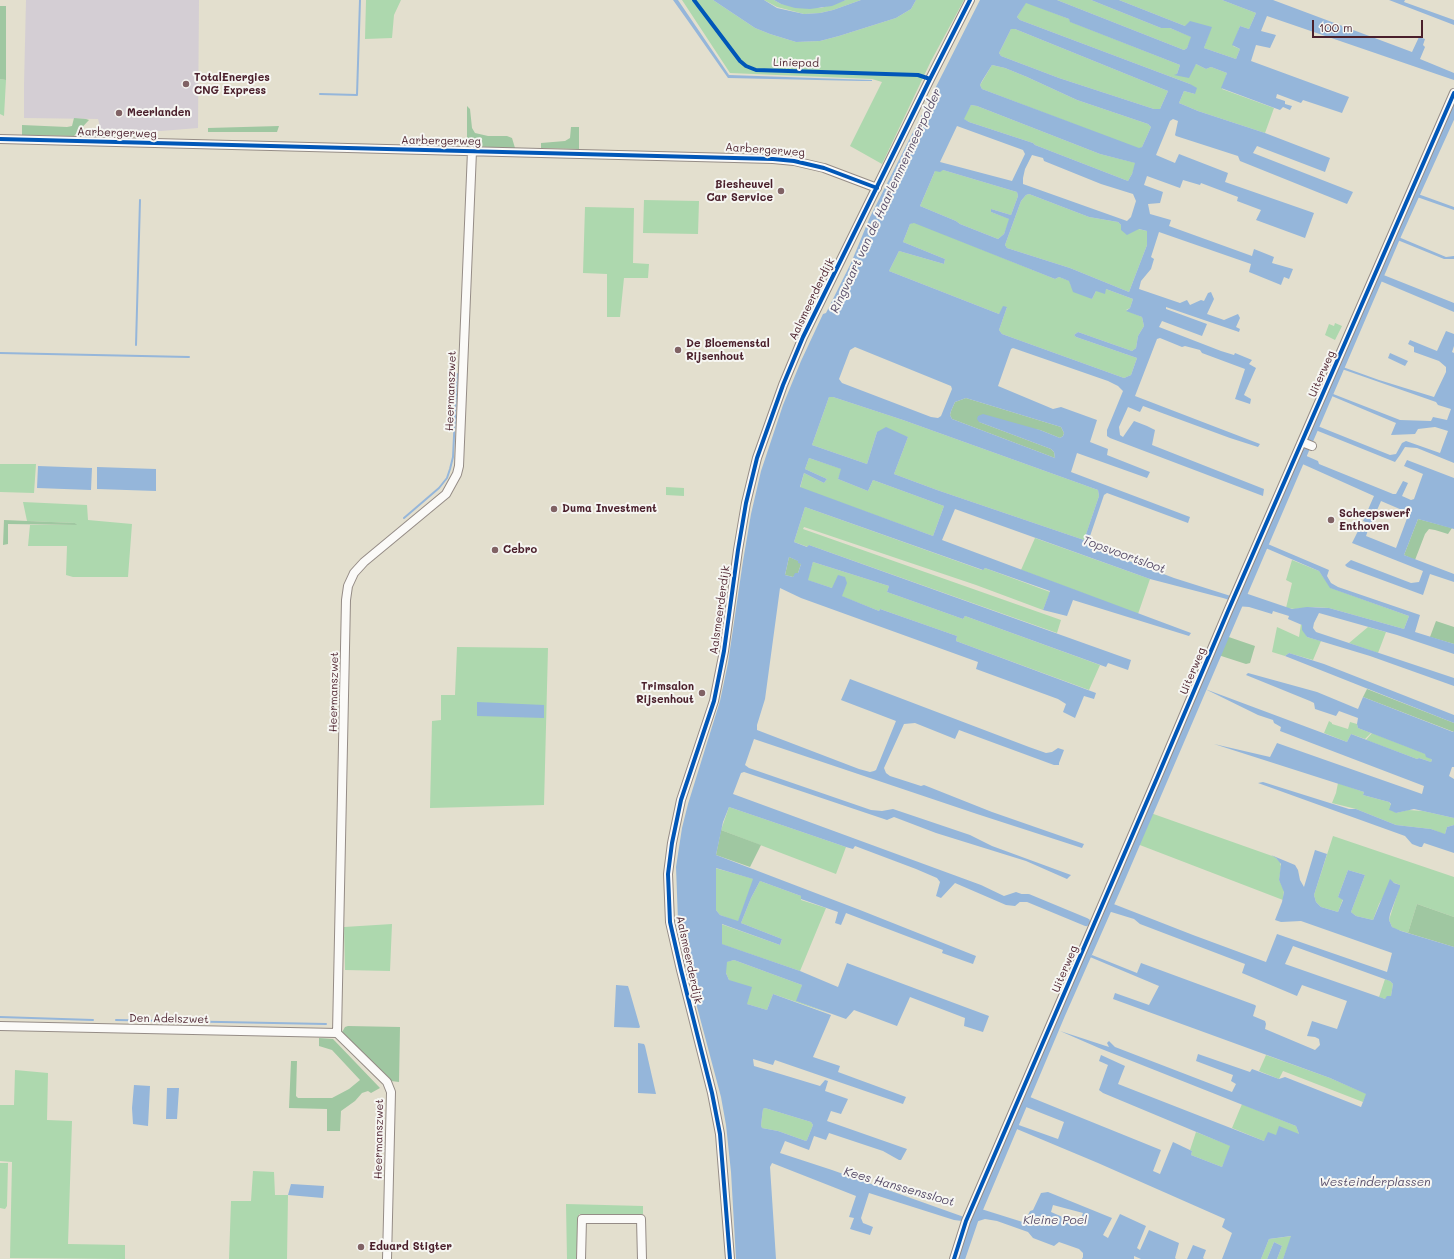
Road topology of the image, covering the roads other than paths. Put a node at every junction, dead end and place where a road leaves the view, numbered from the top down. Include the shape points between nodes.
1 (970, 0) edge
2 (1454, 93) edge
3 (0, 139) edge
4 (472, 151) junction
5 (877, 188) junction
6 (0, 1026) edge
7 (338, 1033) junction
8 (387, 1259) edge
9 (581, 1259) edge
10 (642, 1259) edge
11 (730, 1259) edge
12 (954, 1259) edge

1 - 5 street, Aalsmeerderdijk
2 - 12 street, Uiterweg via 1306,444 1231,603 968,1219
3 - 4 street, Aarbergerweg
4 - 5 street, Aarbergerweg via 783,160 824,168
4 - 7 street, Heermanszwet via 457,474 446,494 364,562 354,573 348,586
5 - 11 street, Aalsmeerderdijk via 803,337 757,458 746,502 714,701 681,800 672,843 668,874 670,922 720,1134
6 - 7 street, Den Adelszwet
7 - 8 street, Heermanszwet via 387,1082 390,1092
9 - 10 street via 582,1219 641,1219

